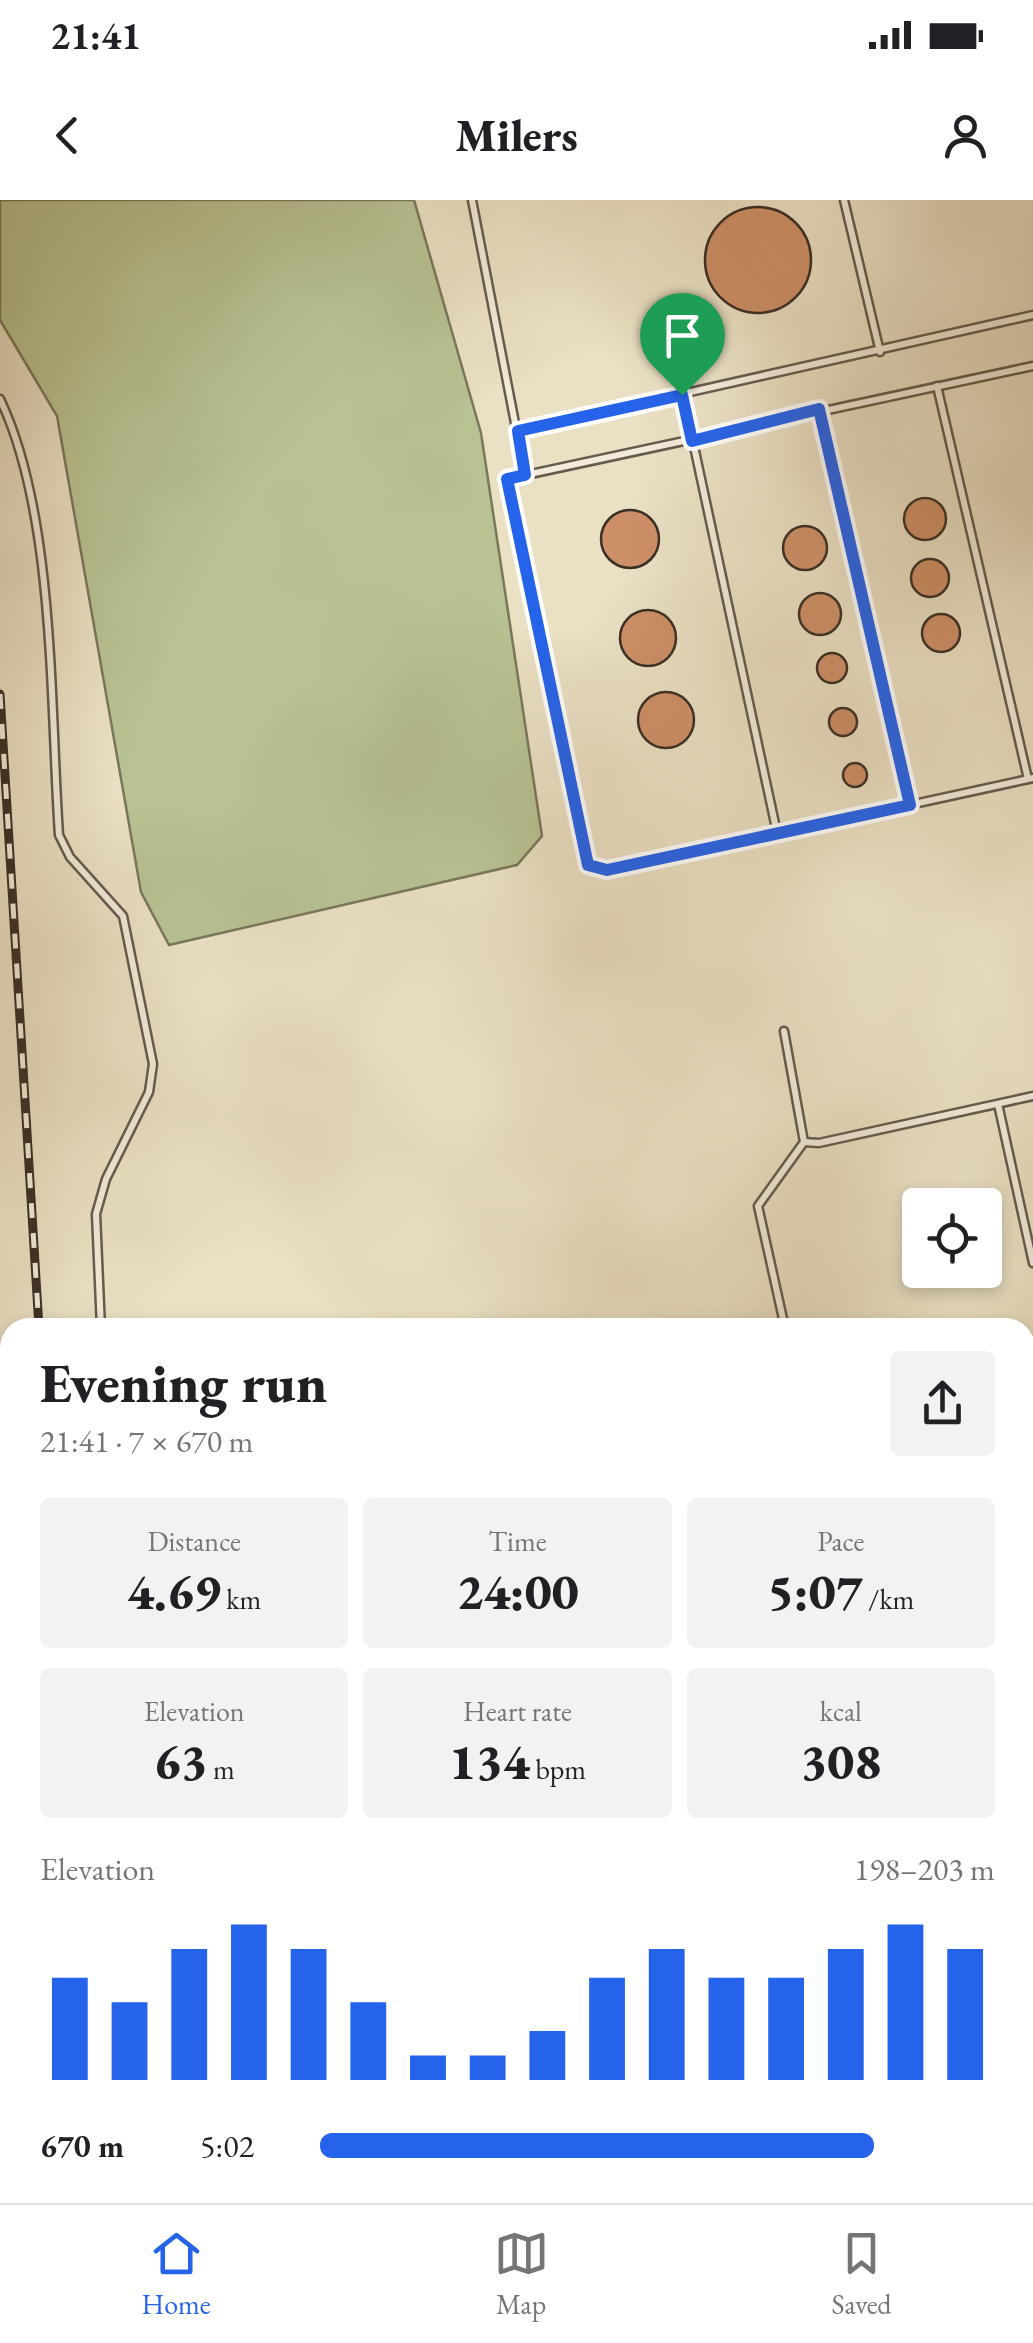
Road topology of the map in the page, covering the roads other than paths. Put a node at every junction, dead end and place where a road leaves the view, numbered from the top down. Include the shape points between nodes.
1 (472, 200) edge
2 (844, 200) edge
3 (1033, 315) edge
4 (880, 352) junction
5 (1033, 366) edge
6 (937, 386) junction
7 (682, 395) junction
8 (0, 398) edge
9 (819, 409) junction
10 (518, 431) junction
11 (692, 441) junction
12 (525, 475) junction
13 (1031, 778) edge
14 (910, 805) junction
15 (777, 833) junction
16 (784, 1031) dead end
17 (1033, 1096) edge
18 (998, 1104) junction
19 (804, 1142) junction
20 (1033, 1263) edge
21 (101, 1318) edge
22 (783, 1318) edge

1 - 10 lane
2 - 4 lane
3 - 4 lane
4 - 7 lane
5 - 6 lane
6 - 9 lane
6 - 13 lane
7 - 10 lane
7 - 11 lane
8 - 21 lane via 21,450 36,527 59,835 70,858 122,916 153,1064 143,1108 114,1161 96,1214
9 - 11 lane
9 - 14 lane
10 - 12 lane
11 - 12 lane
11 - 15 lane
12 - 15 lane via 507,479 588,865 607,870
13 - 14 lane
14 - 15 lane
16 - 19 lane
17 - 18 lane
18 - 19 lane
18 - 20 lane
19 - 22 lane via 758,1206

